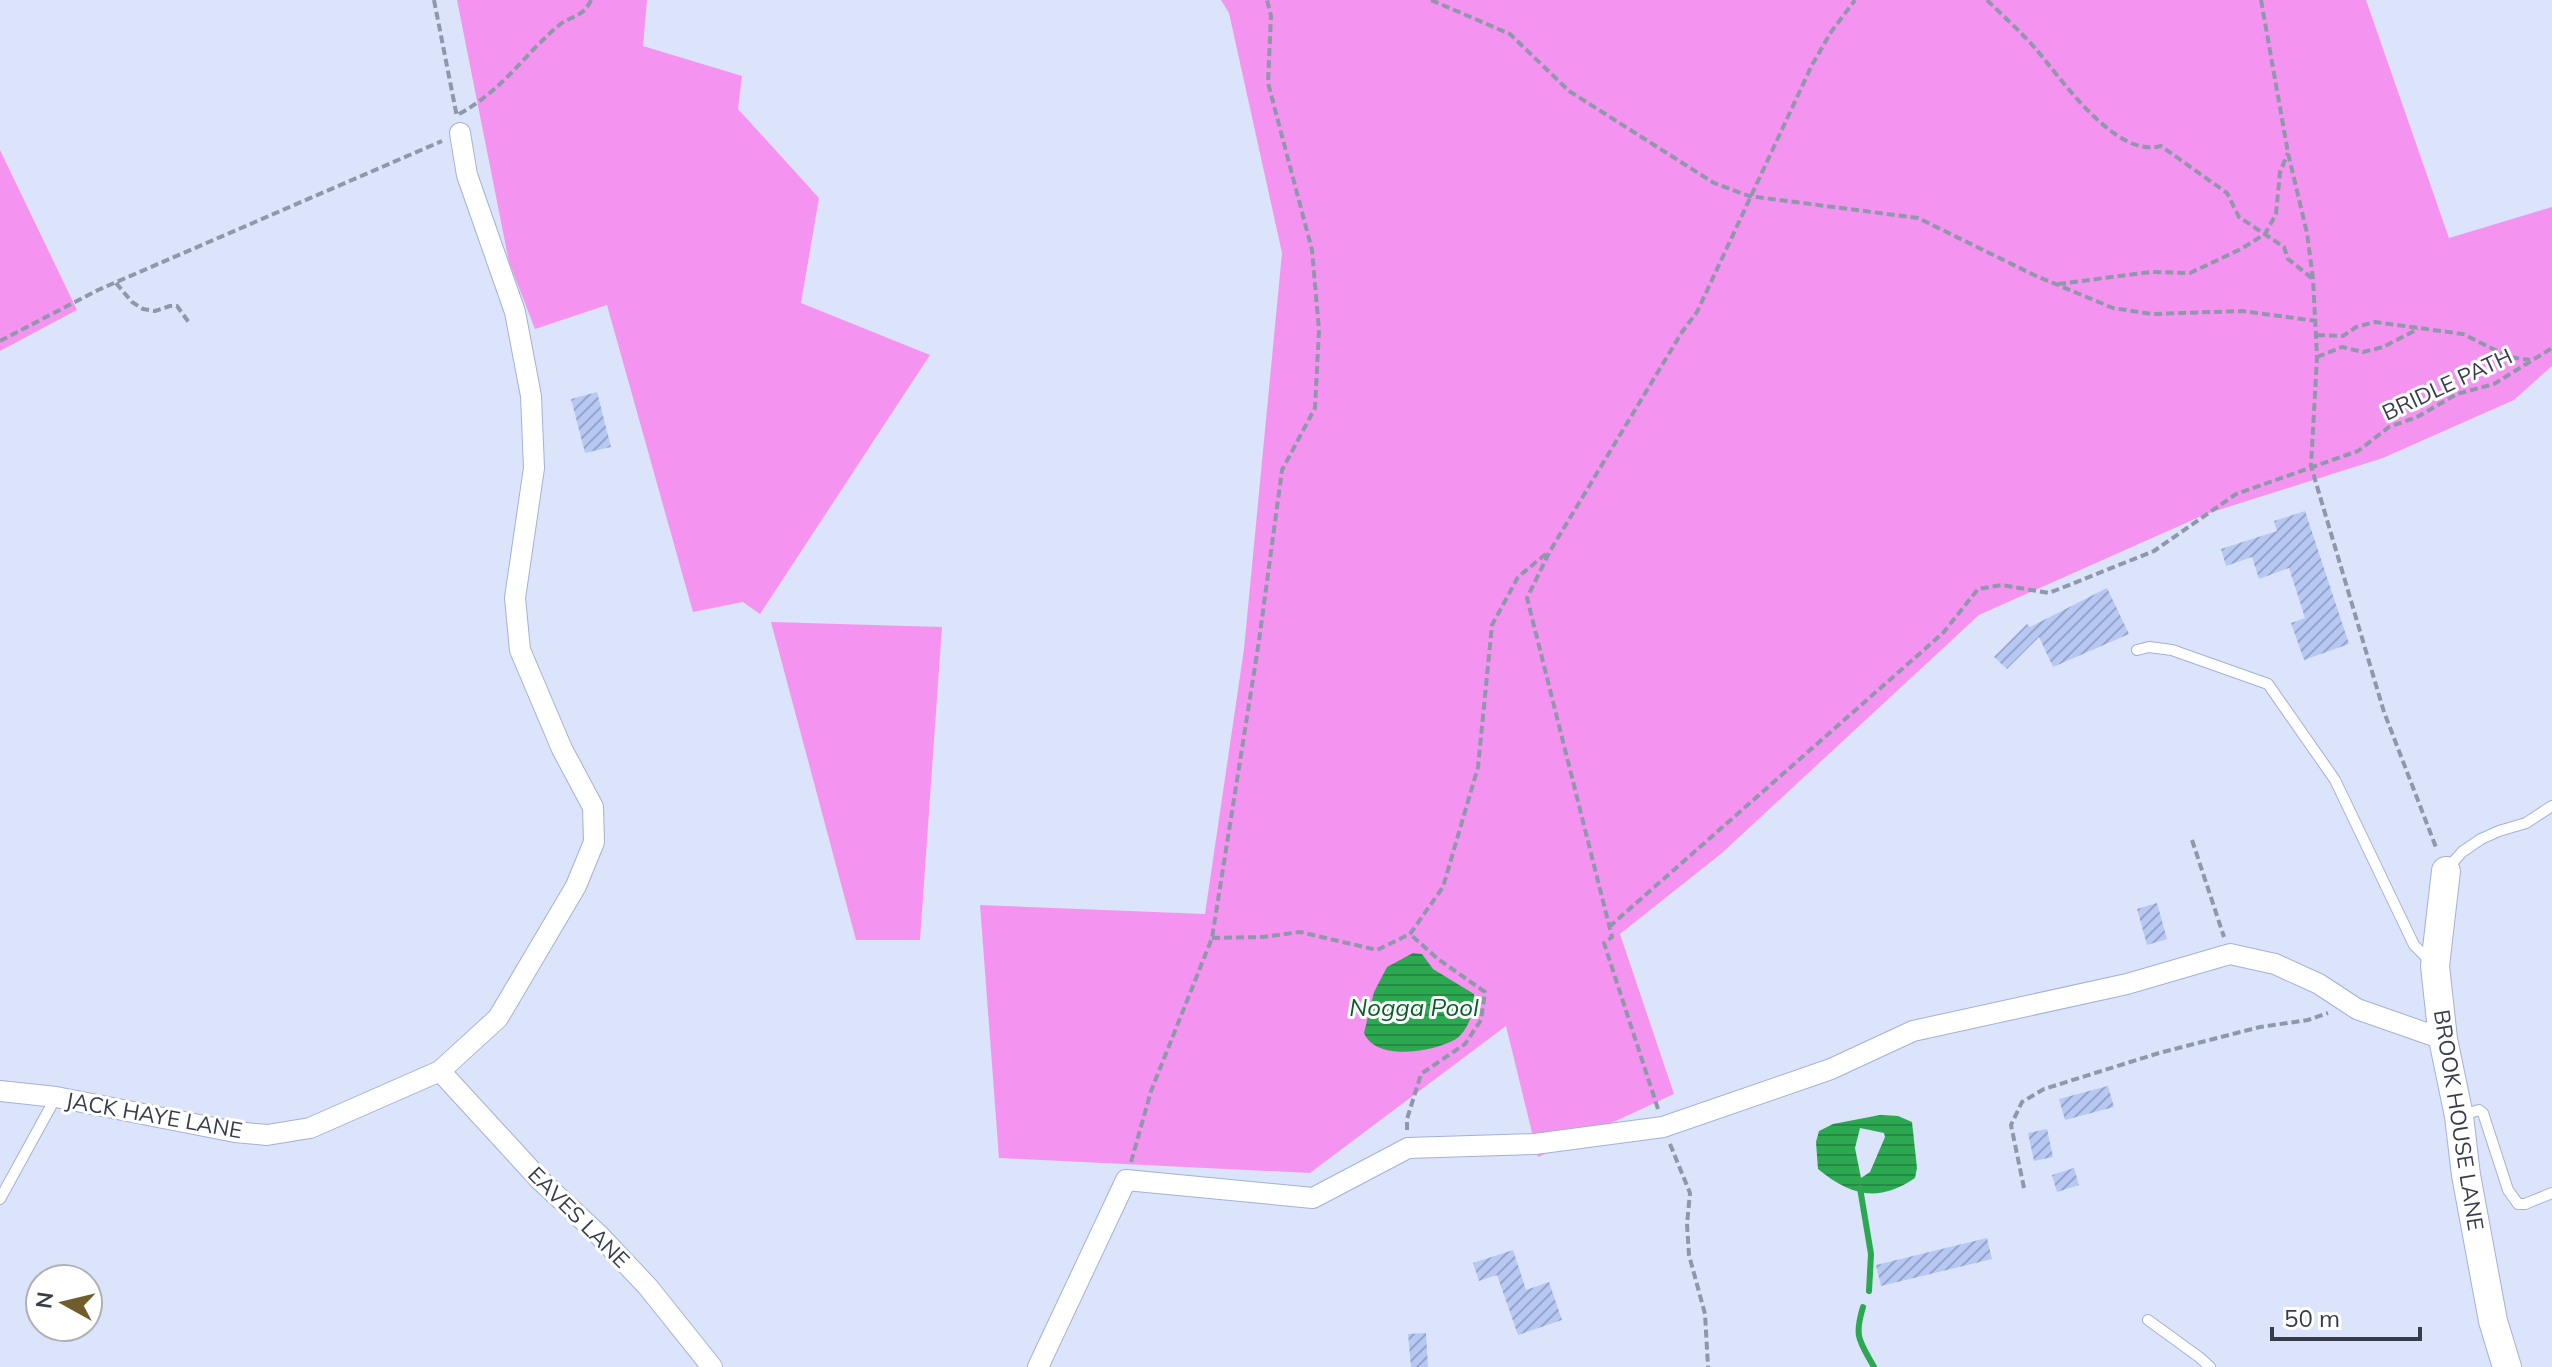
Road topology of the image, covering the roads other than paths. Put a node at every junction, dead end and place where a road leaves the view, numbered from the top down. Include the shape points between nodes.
1 (459, 124) road end
2 (2137, 650) dead end
3 (2552, 806) edge
4 (2446, 871) joint
5 (2435, 966) junction
6 (2443, 1039) junction
7 (440, 1071) junction
8 (0, 1091) edge
9 (56, 1097) junction
10 (2459, 1116) junction
11 (2552, 1193) edge
12 (0, 1199) edge
13 (2148, 1320) dead end
14 (712, 1367) edge
15 (1038, 1367) edge
16 (2210, 1367) edge
17 (2507, 1367) edge

1 - 7 street, JACK HAYE LANE via 467,175 515,312 531,396 534,468 515,598 520,650 593,807 594,842 576,886 498,1018
2 - 5 lane via 2172,650 2266,680 2335,780 2414,945
3 - 4 lane via 2526,823 2481,839
4 - 5 street, BROOK HOUSE LANE
5 - 6 street, BROOK HOUSE LANE
6 - 10 street, BROOK HOUSE LANE
6 - 15 street via 2357,1009 2275,964 2230,954 2127,984 1913,1031 1831,1069 1663,1127 1535,1144 1408,1148 1313,1198 1126,1180
7 - 9 street, JACK HAYE LANE via 310,1128 267,1135
7 - 14 street, EAVES LANE via 648,1287
8 - 9 street, JACK HAYE LANE
9 - 12 lane
10 - 11 lane via 2483,1113 2508,1190 2518,1204
10 - 17 street, BROOK HOUSE LANE via 2493,1321
13 - 16 lane

